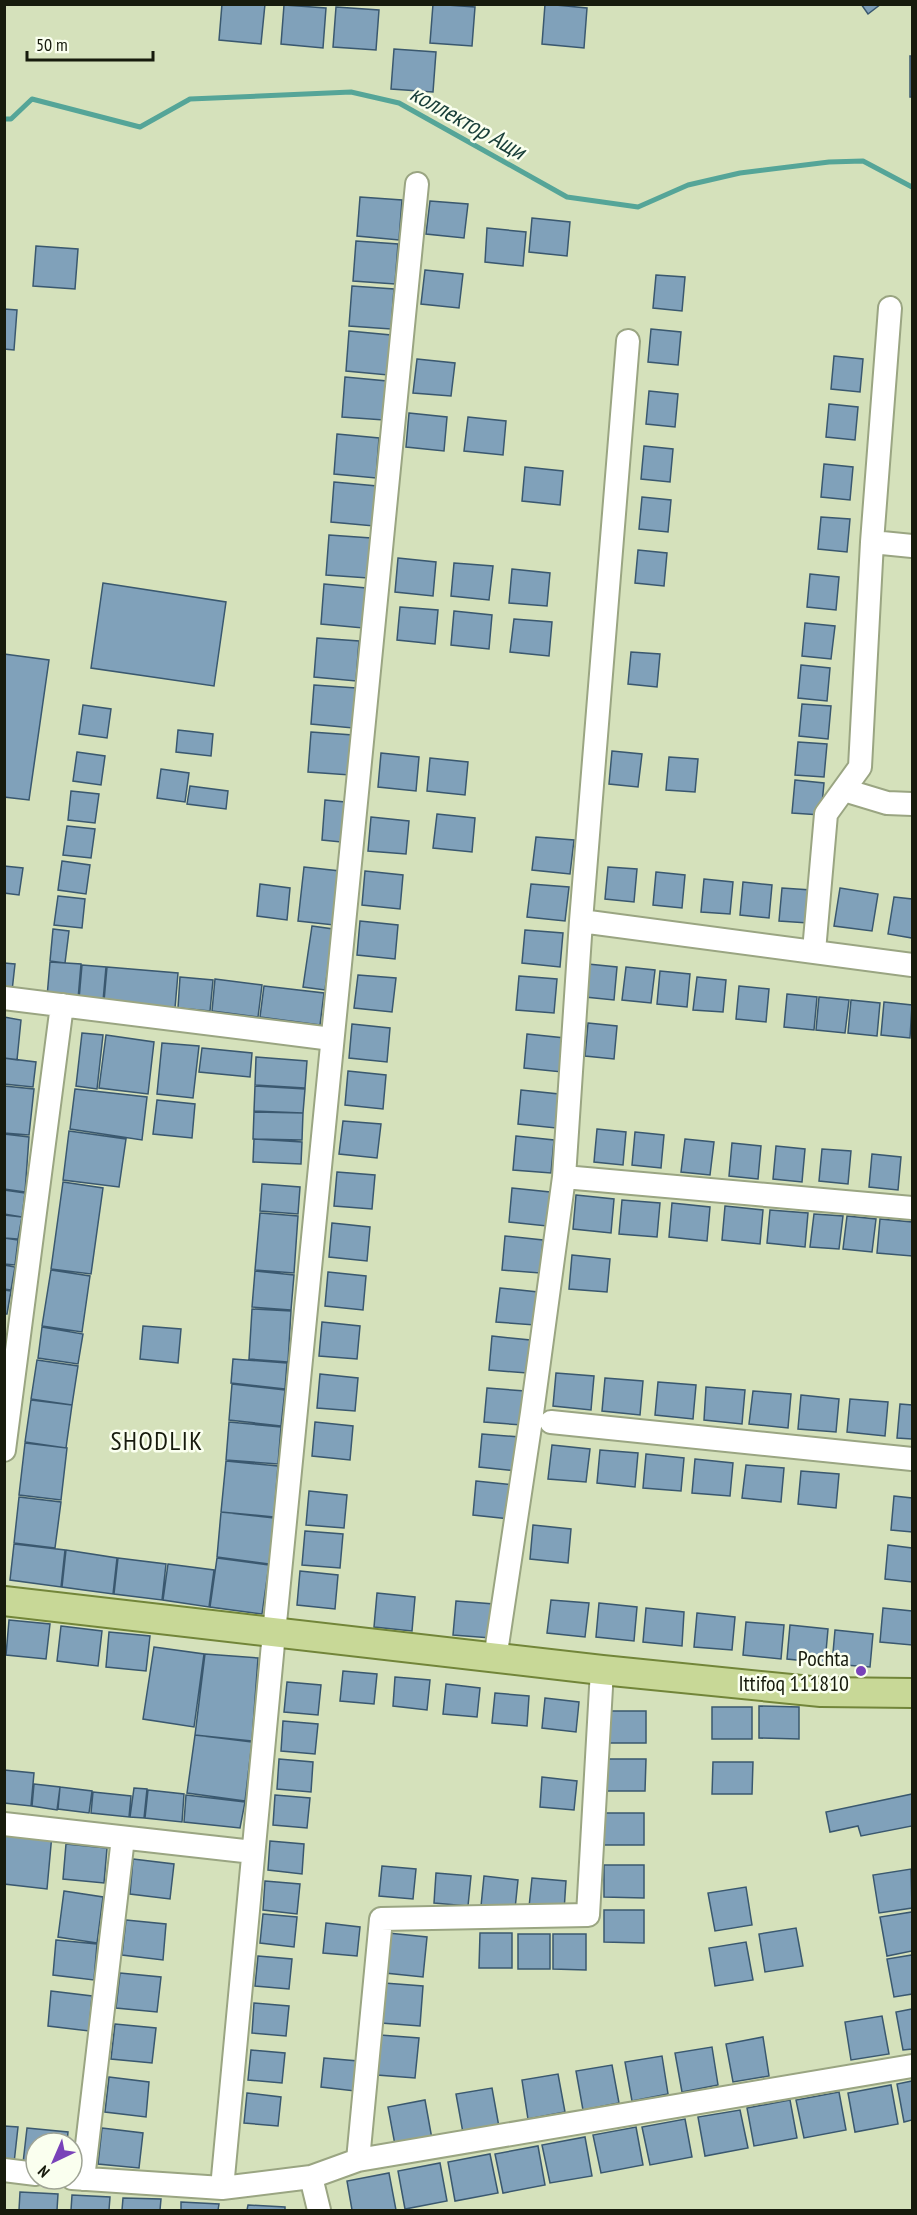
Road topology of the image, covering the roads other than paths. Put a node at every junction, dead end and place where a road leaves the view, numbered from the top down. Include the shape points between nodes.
1 (417, 184) dead end
2 (890, 308) dead end
3 (628, 340) dead end
4 (872, 542) junction
5 (912, 546) edge
6 (844, 790) junction
7 (912, 804) edge
8 (581, 921) junction
9 (814, 951) junction
10 (912, 965) edge
11 (4, 998) edge
12 (62, 1005) junction
13 (332, 1039) junction
14 (564, 1177) junction
15 (912, 1208) edge
16 (551, 1422) dead end
17 (4, 1450) edge
18 (912, 1459) edge
19 (4, 1601) edge
20 (274, 1633) junction
21 (495, 1659) junction
22 (602, 1670) junction
23 (912, 1693) edge
24 (4, 1824) edge
25 (123, 1838) junction
26 (253, 1852) junction
27 (912, 2066) edge
28 (84, 2134) edge
29 (358, 2160) junction
30 (4, 2170) edge
31 (24, 2172) edge
32 (311, 2177) junction
33 (84, 2179) edge
34 (222, 2188) junction
35 (319, 2211) edge

1 - 13 street
2 - 4 street
3 - 8 street
4 - 5 street
4 - 6 street via 860,766
6 - 7 street via 887,803
6 - 9 street via 826,814
8 - 9 street
8 - 14 street
9 - 10 street
11 - 12 street
12 - 13 street
12 - 17 street
13 - 20 street
14 - 15 street
14 - 21 street
16 - 18 street
19 - 20 main road
20 - 21 main road
20 - 26 street
21 - 22 main road
22 - 23 main road via 821,1692
22 - 29 street via 588,1915 381,1919
24 - 25 street
25 - 26 street
25 - 28 street
26 - 34 street
27 - 29 street
29 - 32 street
30 - 31 street
32 - 34 street
32 - 35 street
33 - 34 street

